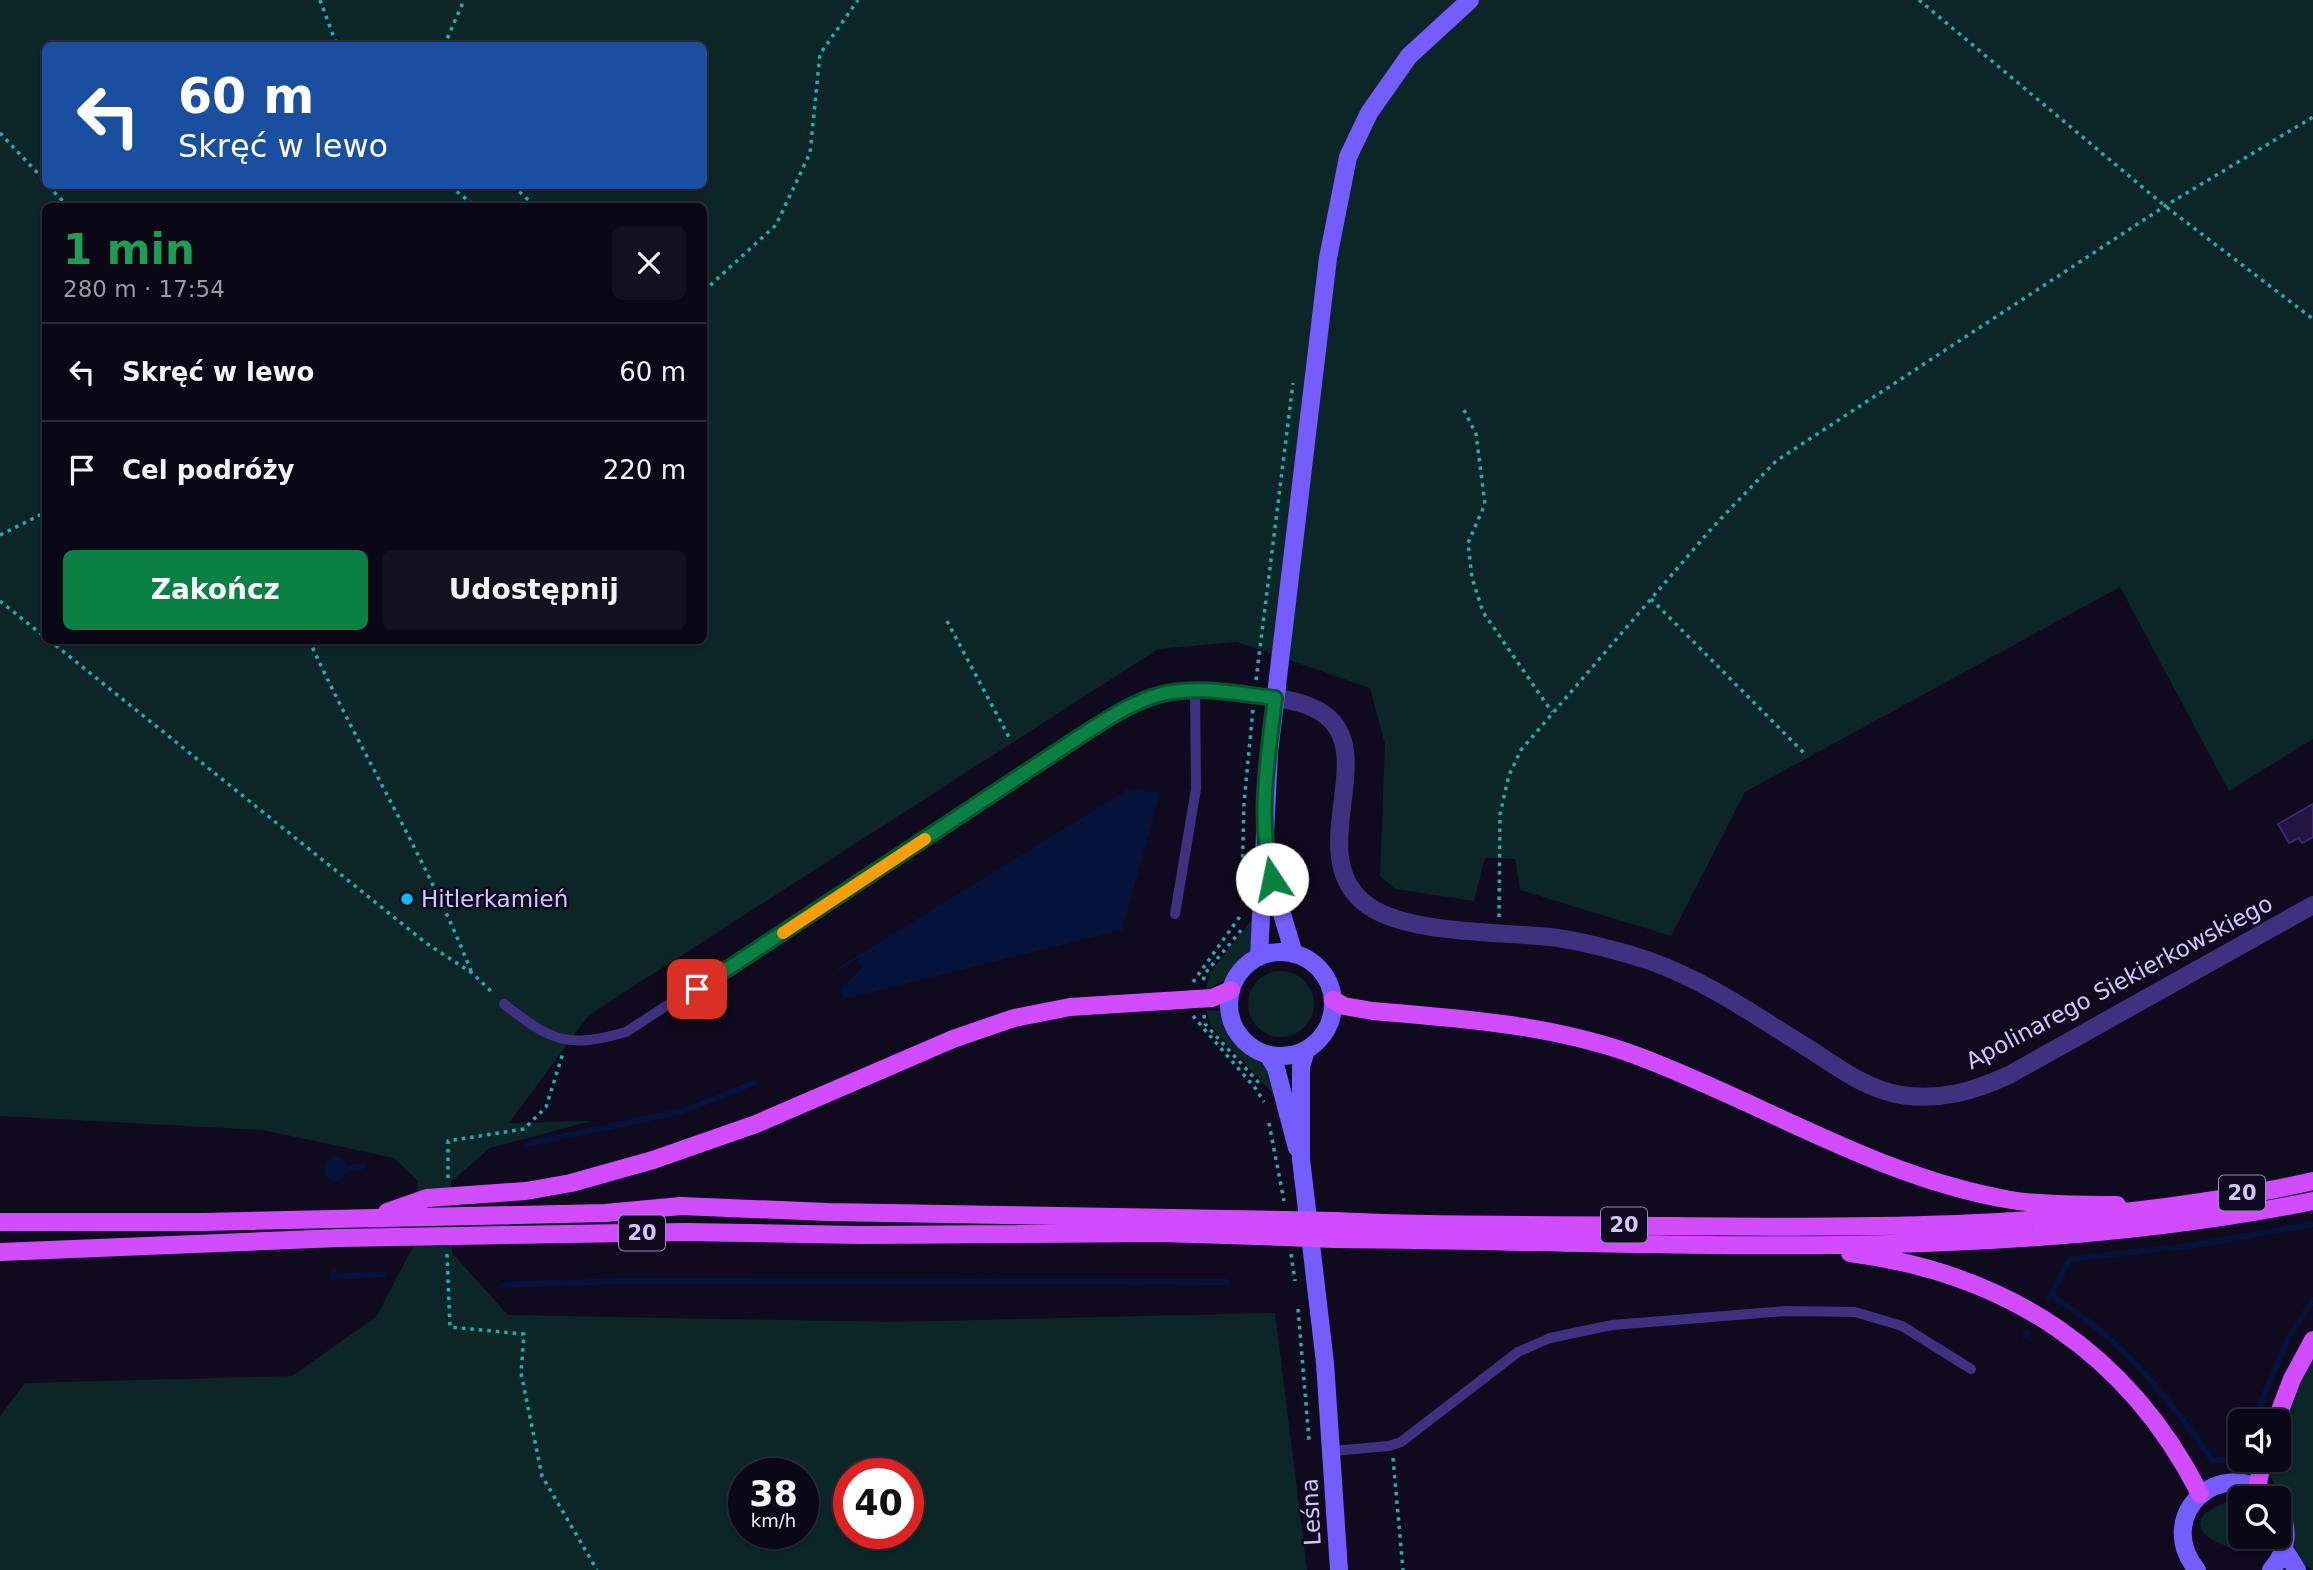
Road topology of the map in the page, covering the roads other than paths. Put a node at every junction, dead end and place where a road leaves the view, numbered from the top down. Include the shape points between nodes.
1 (1469, 0) edge
2 (1195, 690) junction
3 (1275, 698) junction
4 (1265, 853) junction
5 (2313, 905) edge
6 (1175, 914) dead end
7 (1294, 954) junction
8 (1259, 957) junction
9 (1231, 989) junction
10 (1333, 1000) junction
11 (504, 1004) road end
12 (1306, 1050) junction
13 (1268, 1055) junction
14 (1301, 1159) junction
15 (2313, 1181) edge
16 (2313, 1201) edge
17 (2171, 1205) junction
18 (374, 1217) junction
19 (0, 1222) edge
20 (1284, 1229) junction
21 (1335, 1230) junction
22 (1796, 1247) junction
23 (0, 1252) edge
24 (2313, 1340) edge
25 (1971, 1368) dead end
26 (2281, 1409) edge
27 (1333, 1451) junction
28 (2243, 1486) edge
29 (2200, 1494) junction
30 (2284, 1549) joint
31 (2196, 1569) edge
32 (1339, 1570) edge
33 (2271, 1570) edge
34 (2297, 1570) edge

1 - 3 street via 1409,56 1369,113 1348,157 1328,258
2 - 3 lane
2 - 6 lane via 1196,789
2 - 11 lane via 1162,694 1126,708 626,1032 594,1041 567,1041 535,1028
3 - 4 street
3 - 5 street, Apolinarego Siekierkowskiego via 1319,708 1340,733 1347,765 1340,858 1361,901 1408,923 1604,948 1660,965 1722,994 1860,1081 1900,1095 1965,1092 2009,1075
4 - 7 street
4 - 8 street
7 - 8 street
7 - 10 street via 1322,973
8 - 9 street via 1244,968
9 - 13 street via 1235,1028 1253,1048
9 - 18 main road via 1206,999 1070,1007 1014,1018 666,1156 526,1191 427,1198
10 - 12 street via 1324,1032
10 - 17 main road via 1374,1011 1574,1036 1702,1084 1873,1161 1967,1191 2052,1204
12 - 13 street
12 - 14 street via 1301,1067
13 - 14 street via 1276,1068
14 - 27 street, Leśna
15 - 17 main road, 20
16 - 22 main road, 20 via 2087,1234
17 - 21 main road, 20 via 2019,1223 1856,1228
18 - 19 main road, 20
18 - 20 main road, 20 via 605,1213 681,1206
20 - 21 main road, 20, bridge
20 - 23 main road, 20 via 339,1238
21 - 22 main road, 20
22 - 29 main road via 1880,1257 1946,1272 2015,1301 2056,1325 2092,1354 2145,1409
24 - 26 main road
25 - 27 lane via 1902,1326 1855,1312 1786,1311 1612,1325 1550,1338 1518,1352 1421,1429 1389,1446
27 - 32 street, Leśna
28 - 29 street via 2231,1482
29 - 31 street via 2183,1532
30 - 33 street
30 - 34 street

